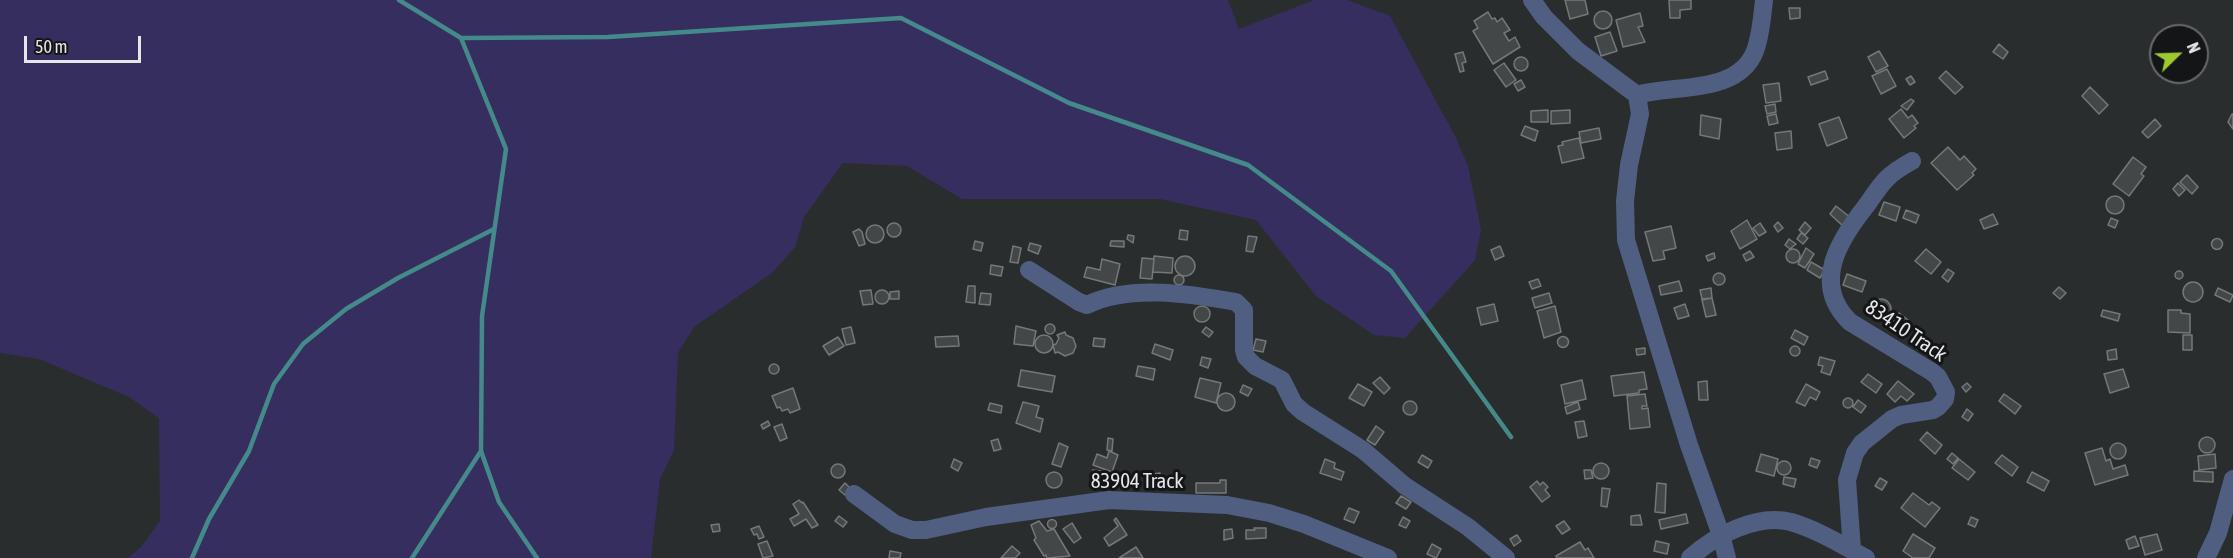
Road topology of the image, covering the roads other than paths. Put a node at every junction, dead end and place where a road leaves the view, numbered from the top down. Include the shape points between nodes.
1 (1532, 0) edge
2 (1764, 0) edge
3 (1637, 95) junction
4 (1912, 160) dead end
5 (1029, 270) dead end
6 (2233, 479) edge
7 (854, 494) dead end
8 (1721, 535) junction
9 (1859, 554) edge
10 (1388, 558) edge
11 (1506, 558) edge
12 (1690, 558) edge
13 (1727, 558) edge
14 (2206, 558) edge

1 - 3 street via 1578,51
2 - 3 street via 1754,53 1735,75 1720,82
3 - 8 street via 1640,114 1629,165 1626,240
4 - 9 street, 83410 Track via 1886,177 1850,227 1830,272 1843,315 1932,372 1946,392 1942,404 1933,410 1892,419 1855,453 1847,480
5 - 11 street via 1087,305 1100,298 1160,292 1236,302 1244,310 1244,350 1250,363 1282,380 1294,404 1303,412 1363,450 1405,486 1468,527
6 - 14 street via 2218,533
7 - 10 street, 83904 Track via 895,524 912,530 1109,500 1227,505 1286,518
8 - 9 street via 1762,521 1789,521
8 - 12 street
8 - 13 street

